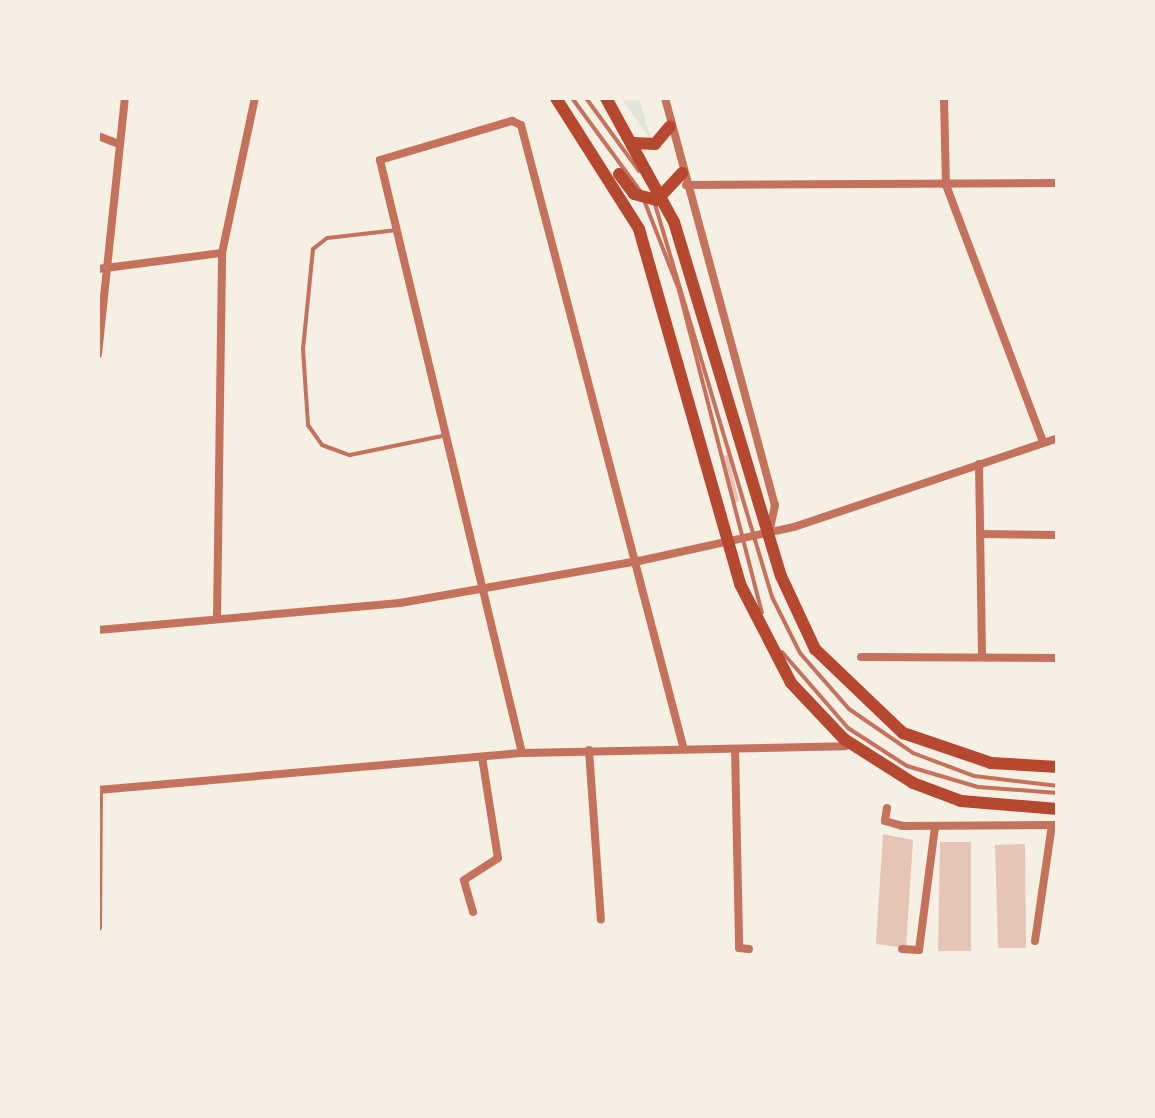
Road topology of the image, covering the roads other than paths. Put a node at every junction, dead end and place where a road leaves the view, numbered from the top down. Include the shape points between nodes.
1 (125, 98) edge
2 (256, 98) edge
3 (558, 98) edge
4 (572, 98) edge
5 (586, 98) edge
6 (606, 98) edge
7 (665, 98) edge
8 (944, 98) edge
9 (670, 126) junction
10 (98, 136) edge
11 (116, 143) junction
12 (634, 143) junction
13 (680, 174) junction
14 (651, 175) junction
15 (1058, 183) edge
16 (946, 185) junction
17 (653, 198) junction
18 (637, 222) junction
19 (397, 230) junction
20 (222, 253) junction
21 (99, 269) edge
22 (98, 354) edge
23 (448, 435) junction
24 (1058, 438) edge
25 (1043, 442) junction
26 (979, 464) junction
27 (769, 533) junction
28 (980, 534) junction
29 (1058, 535) edge
30 (753, 536) junction
31 (733, 539) junction
32 (639, 560) junction
33 (486, 588) junction
34 (217, 618) junction
35 (98, 630) edge
36 (861, 657) dead end
37 (982, 657) junction
38 (1058, 658) edge
39 (683, 746) junction
40 (734, 748) junction
41 (589, 750) junction
42 (859, 751) junction
43 (522, 754) junction
44 (482, 757) junction
45 (1058, 767) edge
46 (1058, 786) edge
47 (98, 791) edge
48 (1058, 794) edge
49 (888, 808) dead end
50 (1058, 809) edge
51 (1055, 825) edge
52 (935, 826) junction
53 (473, 912) dead end
54 (601, 920) dead end
55 (98, 927) edge
56 (1034, 941) dead end
57 (749, 949) dead end
58 (902, 949) dead end

1 - 11 street
2 - 20 street
3 - 17 highway
3 - 18 highway
4 - 17 lane
5 - 17 lane
6 - 12 highway
7 - 9 street
8 - 16 street
9 - 12 highway via 660,142
9 - 13 street
10 - 11 street
11 - 21 street
12 - 14 highway
13 - 14 highway
13 - 16 street
13 - 17 highway
13 - 27 street via 775,505
14 - 17 highway
15 - 16 street
16 - 25 street
17 - 18 highway
17 - 27 highway
17 - 30 lane
17 - 31 lane
18 - 31 highway
19 - 23 street
19 - 23 lane via 326,238 314,249 303,348 308,425 322,444 350,455
19 - 32 street via 380,160 521,125
20 - 21 street
20 - 34 street
21 - 22 street
23 - 33 street
24 - 25 street
25 - 26 street
26 - 27 street
26 - 28 street
27 - 30 street
27 - 45 highway via 815,649 890,724 969,758
28 - 29 street
28 - 37 street
30 - 31 street
30 - 46 lane via 784,626 863,721 955,770
31 - 32 street
31 - 42 highway via 774,658
31 - 48 lane via 776,643 848,728 936,777
32 - 33 street
32 - 39 street
33 - 34 street
33 - 43 street
34 - 35 street
36 - 37 street
37 - 38 street
39 - 40 street
39 - 41 street
40 - 42 street via 834,743
40 - 57 street via 739,948
41 - 43 street
41 - 54 street
42 - 50 highway via 947,796
43 - 44 street
44 - 47 street
44 - 53 street via 498,858 464,880
47 - 55 street
49 - 52 street via 885,821
51 - 52 street
51 - 56 street
52 - 58 street via 919,950

